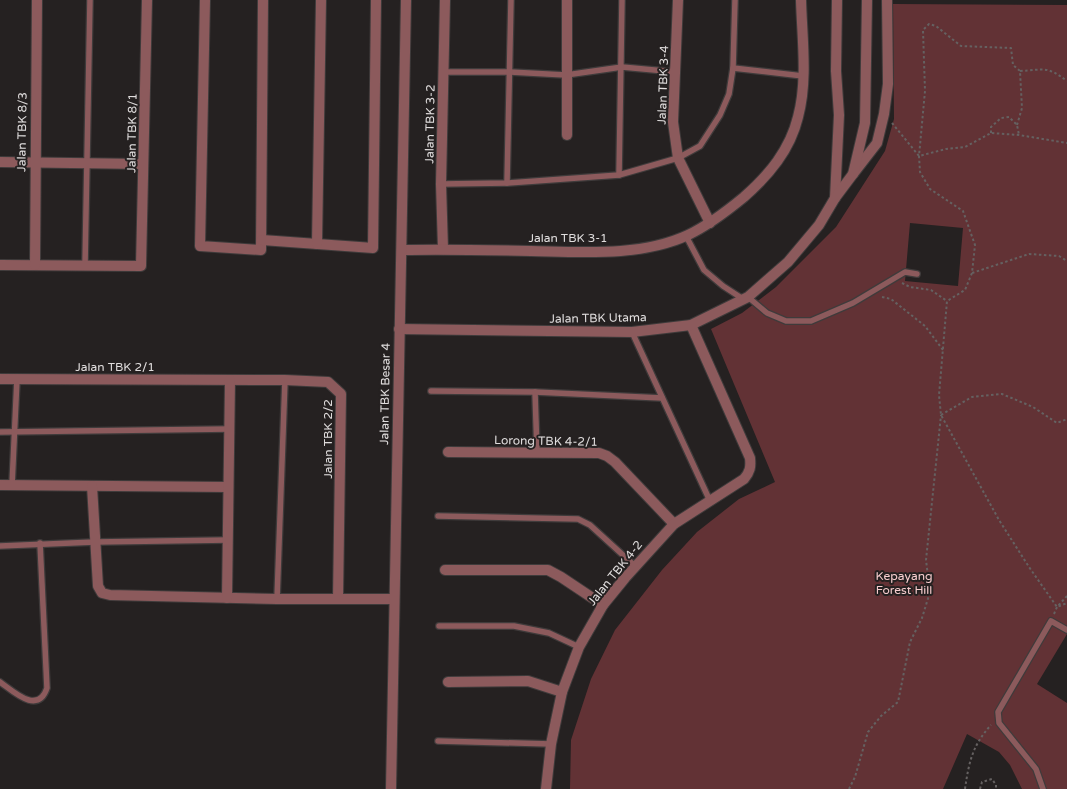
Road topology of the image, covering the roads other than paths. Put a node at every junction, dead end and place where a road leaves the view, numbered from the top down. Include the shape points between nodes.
1 (37, 0) edge
2 (90, 0) edge
3 (147, 0) edge
4 (205, 0) edge
5 (263, 0) edge
6 (321, 0) edge
7 (376, 0) edge
8 (406, 0) edge
9 (445, 0) edge
10 (511, 0) edge
11 (566, 0) edge
12 (622, 0) edge
13 (678, 0) edge
14 (735, 0) edge
15 (801, 0) edge
16 (838, 0) edge
17 (867, 0) edge
18 (886, 0) edge
19 (622, 67) junction
20 (733, 68) junction
21 (443, 72) junction
22 (510, 72) junction
23 (676, 72) junction
24 (566, 75) junction
25 (803, 76) junction
26 (567, 135) dead end
27 (678, 158) junction
28 (0, 162) edge
29 (34, 163) junction
30 (87, 163) junction
31 (143, 164) junction
32 (854, 174) junction
33 (619, 175) junction
34 (507, 182) junction
35 (441, 184) junction
36 (835, 198) junction
37 (710, 223) junction
38 (686, 236) junction
39 (262, 240) junction
40 (317, 244) junction
41 (443, 249) junction
42 (402, 250) junction
43 (0, 265) edge
44 (35, 265) junction
45 (85, 265) junction
46 (917, 274) dead end
47 (746, 298) junction
48 (691, 325) junction
49 (399, 329) junction
50 (632, 332) junction
51 (0, 379) edge
52 (16, 380) junction
53 (230, 380) junction
54 (285, 380) junction
55 (431, 391) dead end
56 (535, 392) junction
57 (662, 398) junction
58 (229, 429) junction
59 (0, 432) edge
60 (14, 432) junction
61 (448, 452) dead end
62 (538, 452) junction
63 (0, 484) edge
64 (12, 485) junction
65 (92, 486) junction
66 (228, 487) junction
67 (710, 501) junction
68 (438, 516) dead end
69 (674, 524) junction
70 (228, 540) junction
71 (95, 542) junction
72 (40, 544) junction
73 (0, 546) edge
74 (635, 566) junction
75 (445, 570) dead end
76 (227, 598) junction
77 (277, 599) junction
78 (338, 599) junction
79 (394, 599) junction
80 (603, 605) junction
81 (439, 626) dead end
82 (1067, 630) edge
83 (579, 648) junction
84 (0, 682) edge
85 (448, 682) dead end
86 (562, 692) junction
87 (438, 741) dead end
88 (551, 744) junction
89 (391, 789) edge
90 (546, 789) edge
91 (1043, 789) edge

1 - 29 street, Jalan TBK 8/3
2 - 30 lane
3 - 31 street, Jalan TBK 8/1
4 - 39 street via 200,246 261,250
5 - 39 street
6 - 40 street
7 - 40 street via 373,248
8 - 42 street, Jalan TBK Besar 4
9 - 21 street, Jalan TBK 3-2
10 - 22 lane
11 - 24 street
12 - 19 lane
13 - 23 street, Jalan TBK 3-4
14 - 20 lane
15 - 25 street, Jalan TBK 3-1
16 - 36 street via 836,71 839,115
17 - 32 street via 864,123
18 - 32 street, Jalan TBK Utama via 888,84 884,114 877,143
19 - 23 lane
19 - 24 lane
19 - 33 lane
20 - 25 lane
20 - 27 lane via 729,94 720,115 700,146
21 - 22 lane
21 - 35 street, Jalan TBK 3-2
22 - 24 lane
22 - 34 lane
23 - 27 street, Jalan TBK 3-4 via 673,122
24 - 26 street
25 - 37 street, Jalan TBK 3-1 via 798,117 786,151 760,183
27 - 33 lane
27 - 37 street, Jalan TBK 3-4
28 - 29 street
29 - 30 street
29 - 44 street, Jalan TBK 8/3
30 - 31 street
30 - 45 lane
31 - 45 street, Jalan TBK 8/1 via 141,266
32 - 36 street, Jalan TBK Utama
33 - 34 lane
34 - 35 lane
35 - 41 street, Jalan TBK 3-2
36 - 47 street, Jalan TBK Utama via 819,225 788,262
37 - 38 street, Jalan TBK 3-1
38 - 41 street, Jalan TBK 3-1 via 652,247 597,253
38 - 47 lane via 704,270 723,286
39 - 40 street
41 - 42 street, Jalan TBK 3-1
42 - 49 street, Jalan TBK Besar 4
43 - 44 street
44 - 45 street
46 - 47 lane via 905,272 853,304 811,321 786,322
47 - 48 street, Jalan TBK Utama
48 - 50 street, Jalan TBK Utama
48 - 67 street, Jalan TBK 4-2 via 750,458 751,467 744,479
49 - 50 street, Jalan TBK Utama
49 - 79 street, Jalan TBK Besar 4
50 - 57 lane
51 - 52 street, Jalan TBK 2/1
52 - 53 street, Jalan TBK 2/1
52 - 60 lane
53 - 54 street, Jalan TBK 2/2
53 - 58 street
54 - 77 lane
54 - 78 street, Jalan TBK 2/2 via 328,382 341,394
55 - 56 lane
56 - 57 lane
56 - 62 lane
57 - 67 lane
58 - 60 lane
58 - 66 street
59 - 60 lane
60 - 64 lane
61 - 62 street, Lorong TBK 4-2/1
62 - 69 street, Lorong TBK 4-2/1 via 599,453 607,456
63 - 64 street
64 - 65 street
65 - 66 street
65 - 71 street
66 - 70 street
67 - 69 street, Jalan TBK 4-2
68 - 74 lane via 578,519 590,525
69 - 74 street, Jalan TBK 4-2
70 - 71 lane
70 - 76 street
71 - 72 lane
71 - 76 street via 98,586 102,593
72 - 73 lane
72 - 84 lane via 47,688 39,700 27,700
74 - 80 street, Jalan TBK 4-2
75 - 80 street via 548,570
76 - 77 street
77 - 78 street
78 - 79 street
79 - 89 street, Jalan TBK Besar 4
80 - 83 street, Jalan TBK 4-2
81 - 83 lane via 514,626 549,632
82 - 91 lane via 1051,621 998,712 1002,727 1036,768
83 - 86 street, Jalan TBK 4-2
85 - 86 street via 528,681
86 - 88 street, Jalan TBK 4-2
87 - 88 lane
88 - 90 street, Jalan TBK 4-2

